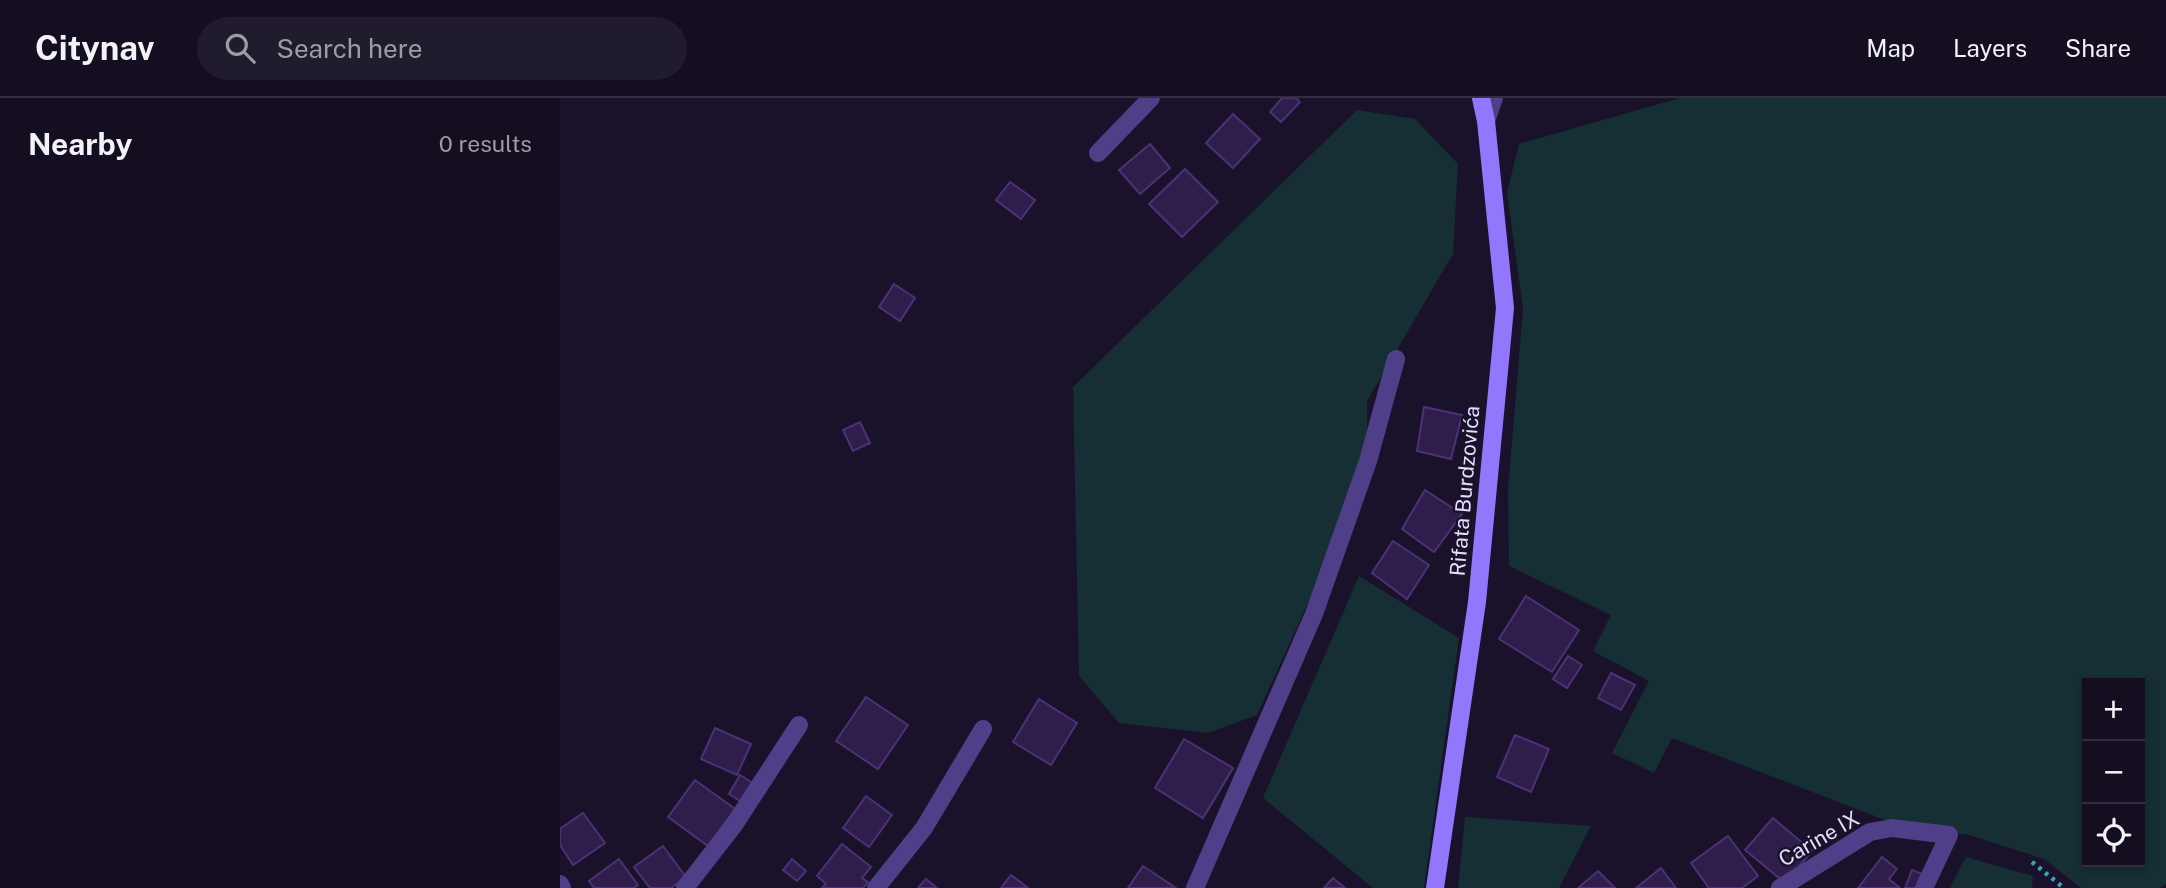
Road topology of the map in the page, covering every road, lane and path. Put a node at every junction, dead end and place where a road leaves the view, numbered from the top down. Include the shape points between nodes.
1 (1152, 98) edge
2 (1481, 98) edge
3 (1494, 98) edge
4 (1486, 121) junction
5 (1098, 153) dead end
6 (1396, 359) dead end
7 (799, 725) dead end
8 (983, 729) dead end
9 (2032, 862) dead end
10 (685, 888) edge
11 (876, 888) edge
12 (1195, 888) edge
13 (1435, 888) edge
14 (1780, 888) edge
15 (1924, 888) edge
16 (2064, 888) edge

1 - 5 street
2 - 4 street, Rifata Burdzovića
3 - 4 street
4 - 13 street, Rifata Burdzovića via 1505,308 1477,602
6 - 12 street via 1368,461 1314,614
7 - 10 street via 734,825
8 - 11 street via 924,828
9 - 16 path
14 - 15 street, Carine IX via 1870,832 1892,828 1949,835

